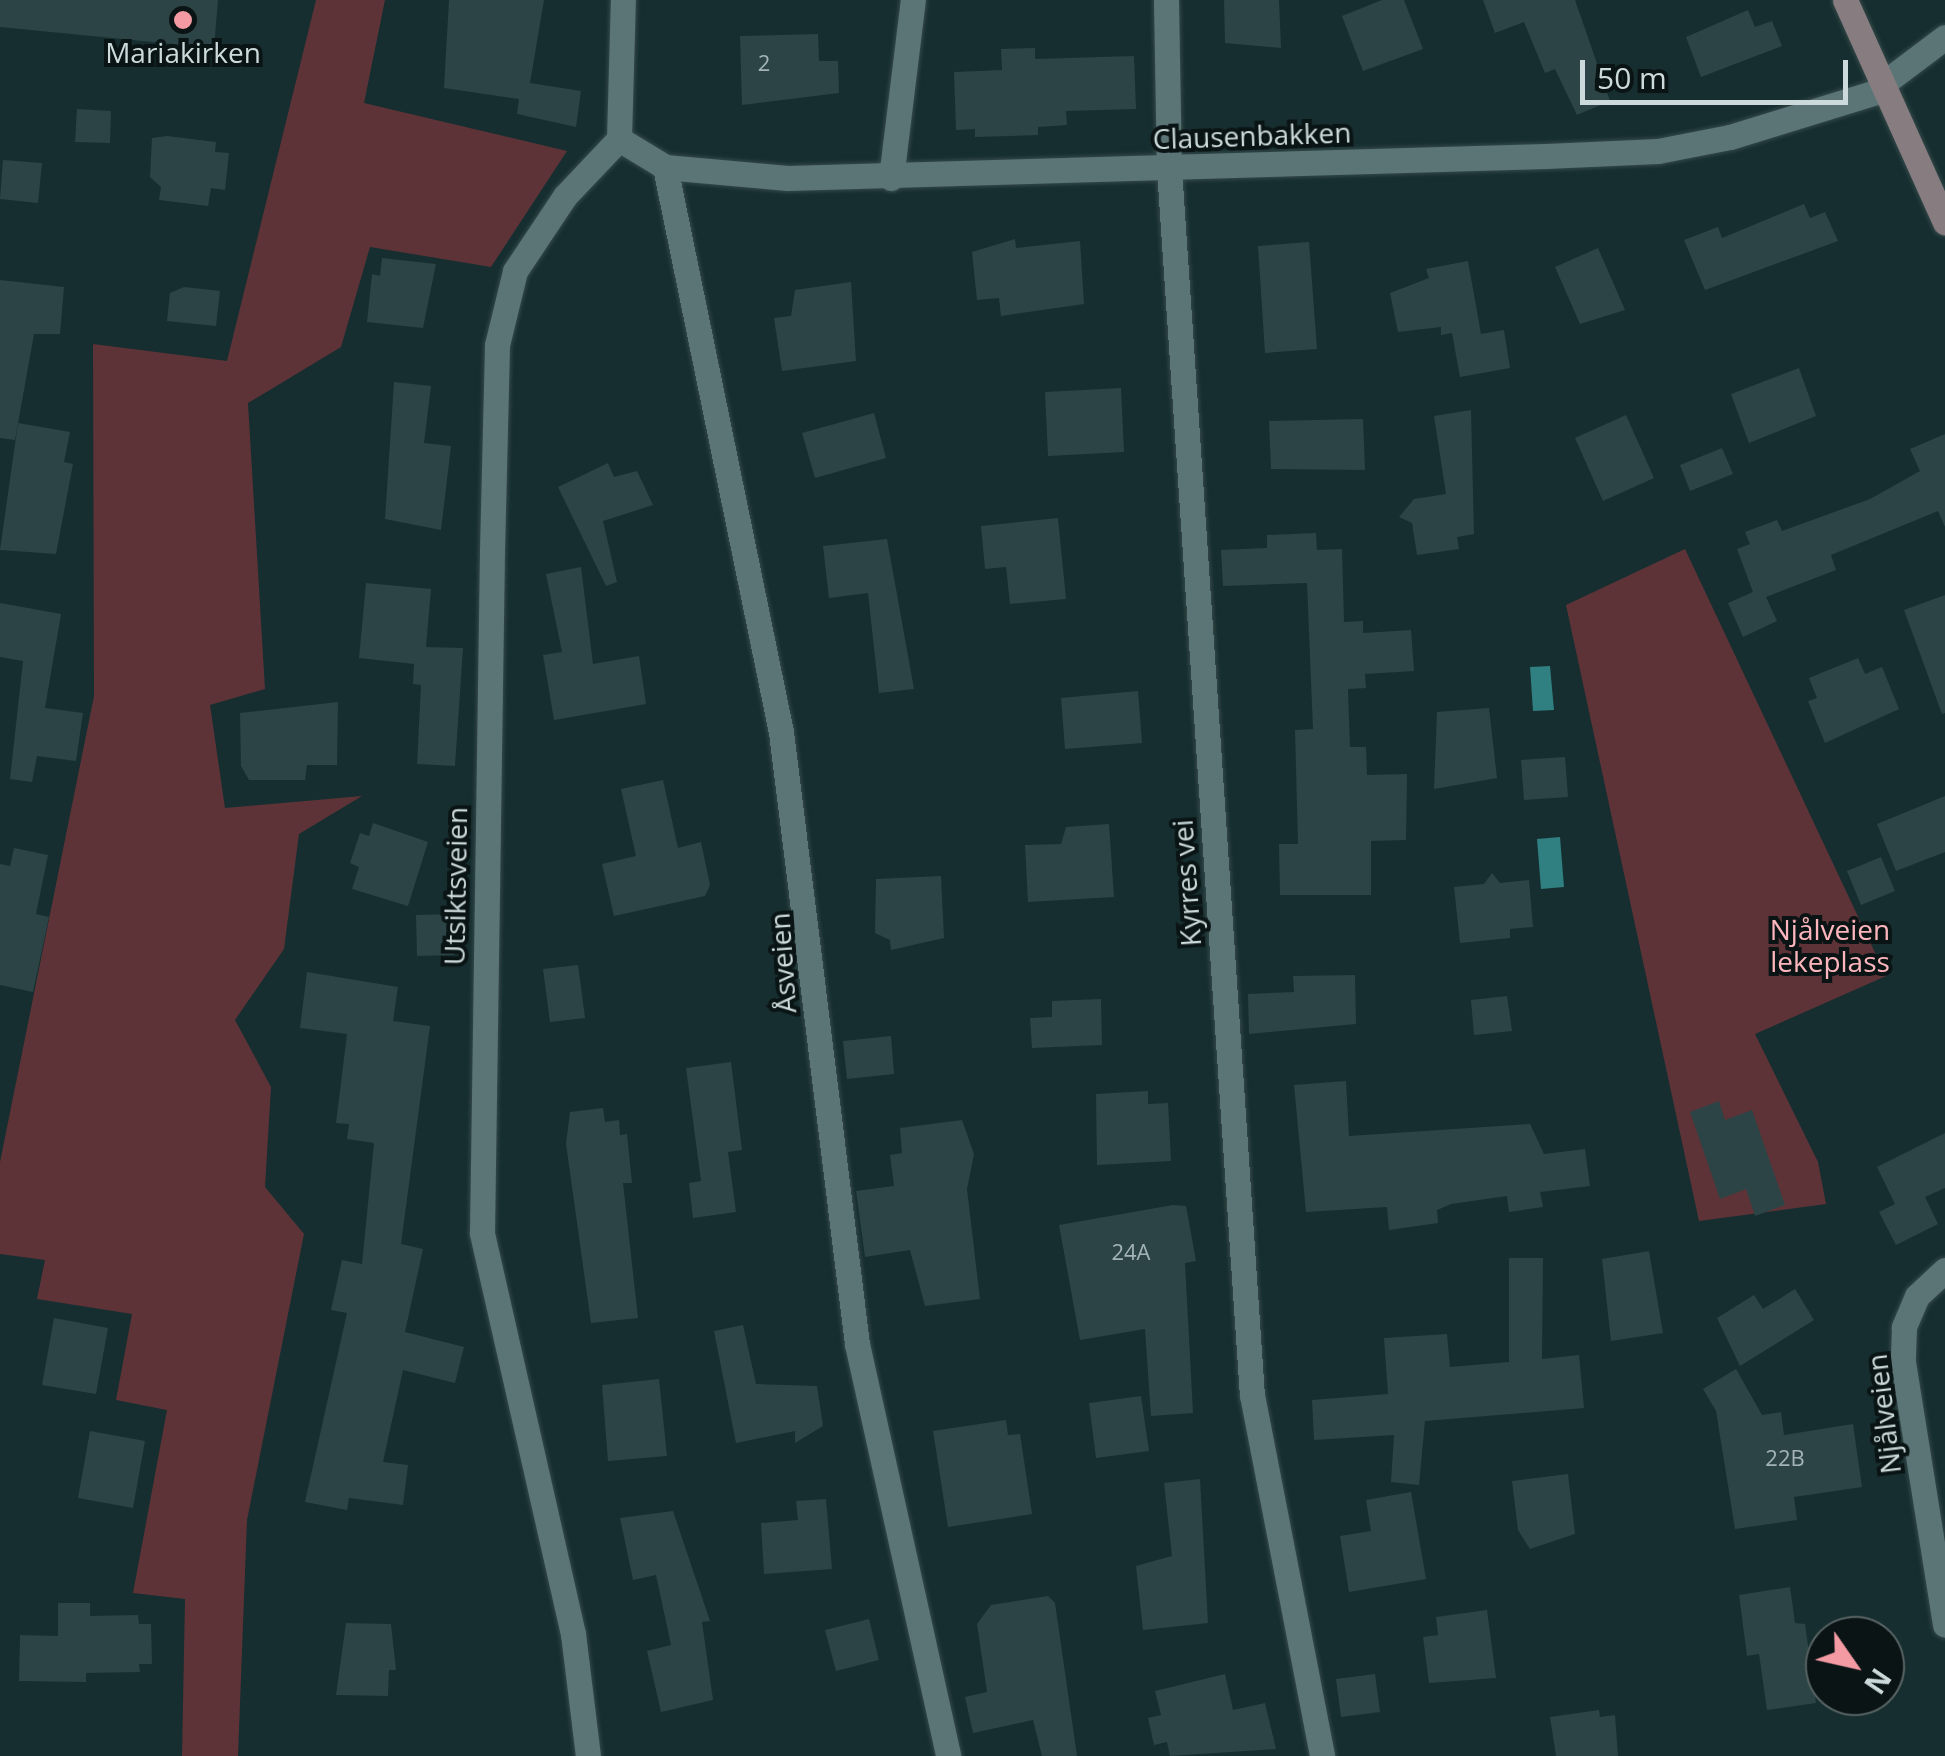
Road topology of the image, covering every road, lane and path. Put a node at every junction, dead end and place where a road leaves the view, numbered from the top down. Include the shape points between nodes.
1 (624, 0) edge
2 (913, 0) edge
3 (1166, 0) edge
4 (1845, 0) edge
5 (1945, 37) edge
6 (1885, 86) junction
7 (620, 139) junction
8 (664, 167) junction
9 (1169, 169) junction
10 (891, 178) junction
11 (1945, 224) edge
12 (1945, 1270) edge
13 (1945, 1625) edge
14 (588, 1756) edge
15 (948, 1756) edge
16 (1322, 1756) edge

1 - 7 street
2 - 10 street
3 - 9 street, Kyrres vei
4 - 6 main road
5 - 6 street, Clausenbakken
6 - 9 street, Clausenbakken via 1817,114 1658,151
6 - 11 main road
7 - 8 street, Clausenbakken
7 - 14 street, Utsiktsveien via 565,196 515,271 497,345 486,845 482,1234 573,1634
8 - 10 street, Clausenbakken
8 - 15 street, Åsveien via 781,732 857,1344
9 - 10 street, Clausenbakken
9 - 16 street, Kyrres vei via 1252,1395 1260,1467
12 - 13 street, Njålveien via 1917,1296 1904,1327 1903,1362

